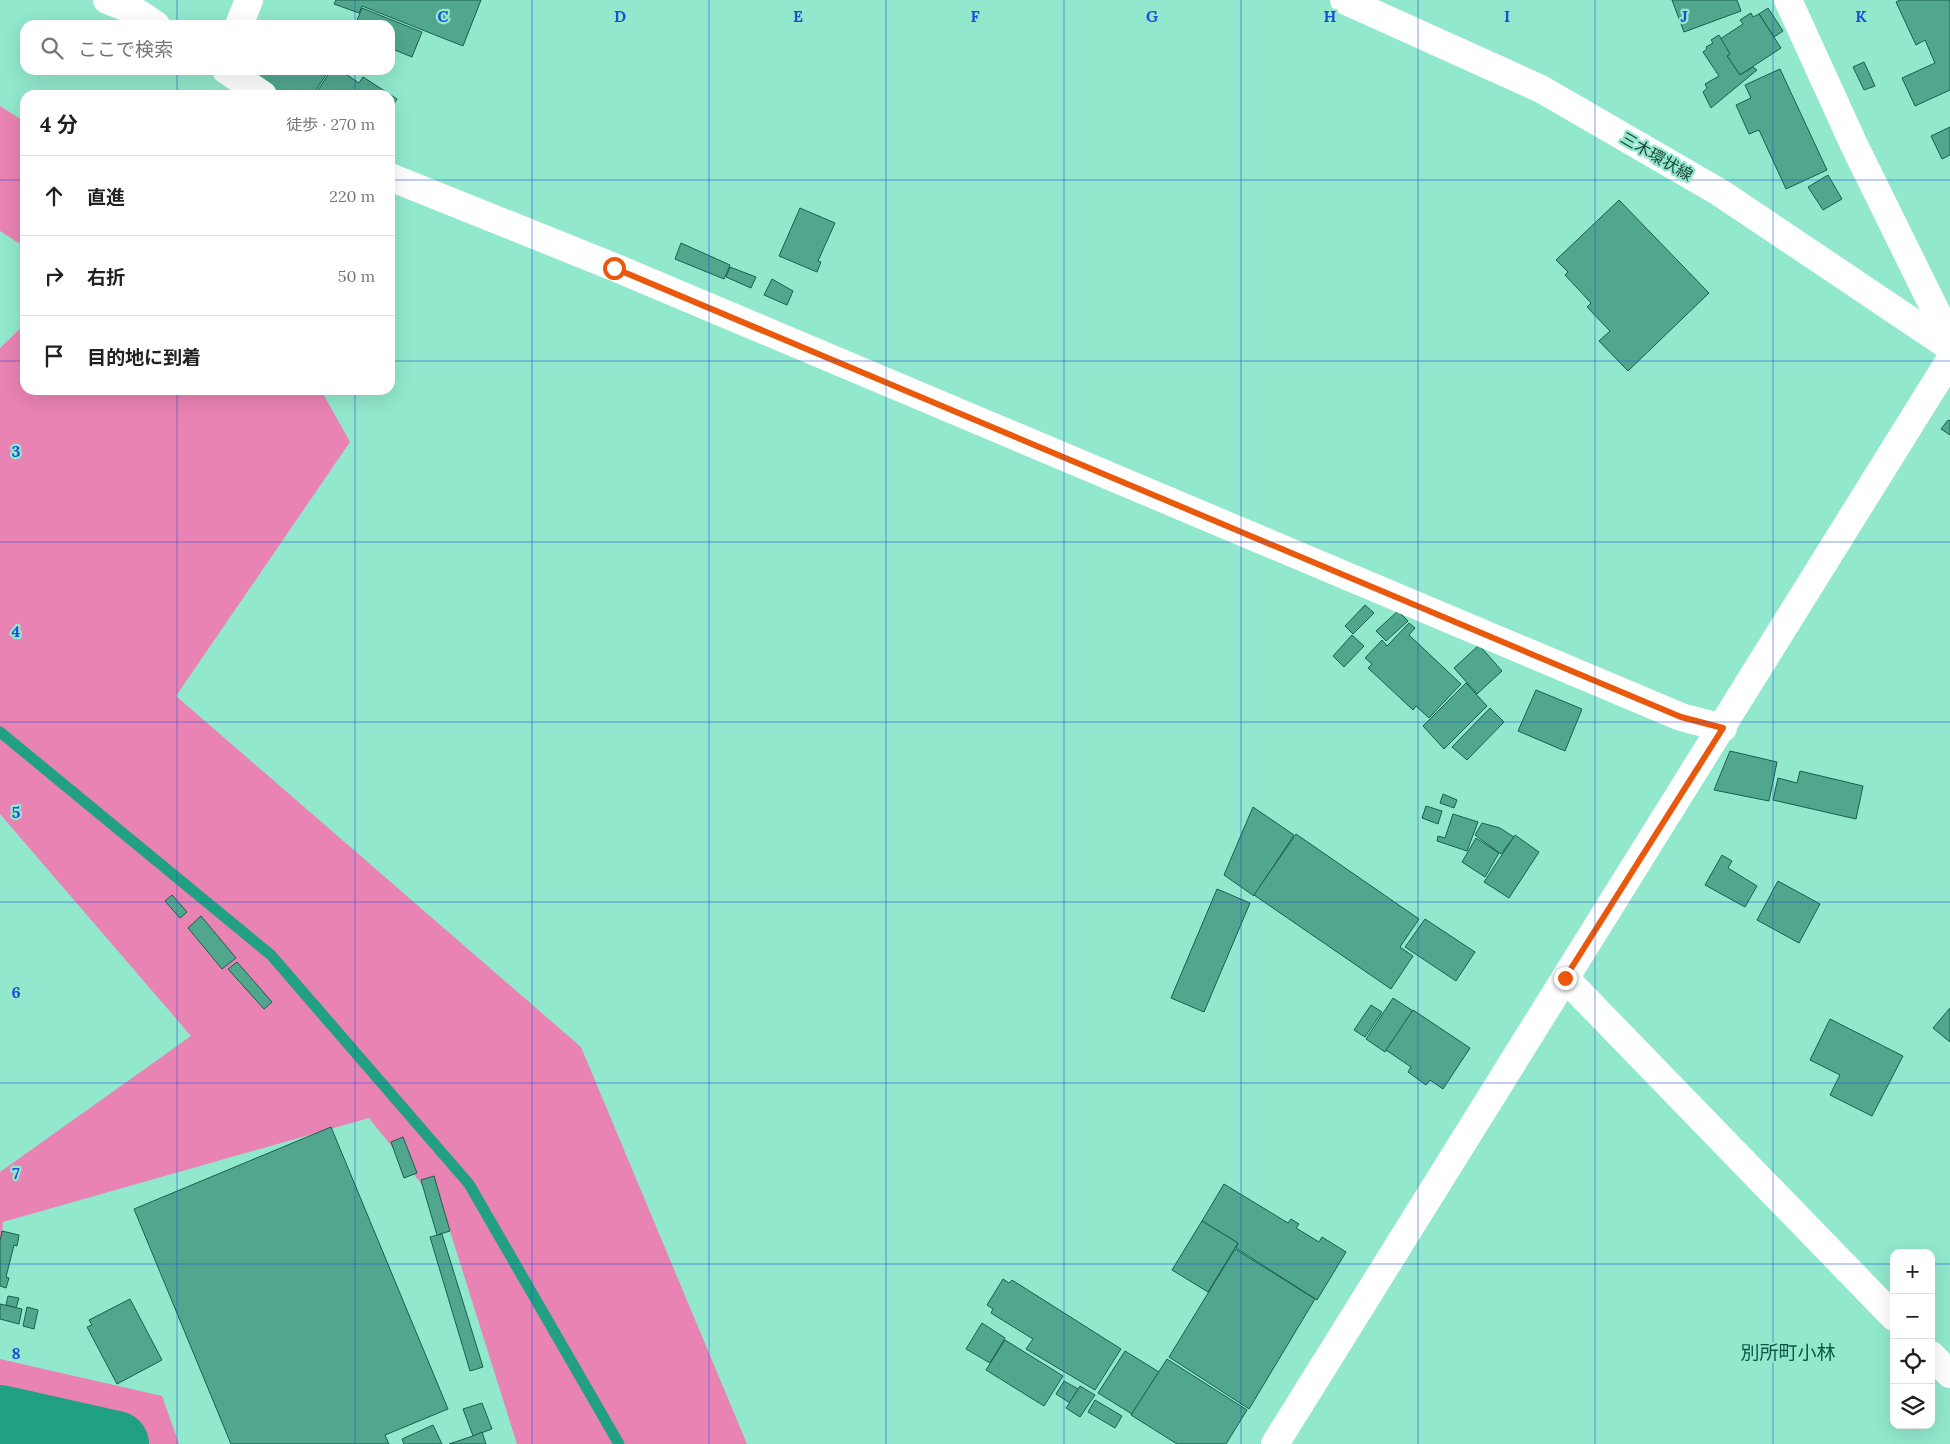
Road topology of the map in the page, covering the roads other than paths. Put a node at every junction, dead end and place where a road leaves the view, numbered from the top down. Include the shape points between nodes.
1 (107, 0) edge
2 (249, 0) edge
3 (1344, 0) edge
4 (1788, 0) edge
5 (148, 20) edge
6 (241, 20) edge
7 (233, 75) edge
8 (256, 90) edge
9 (395, 179) edge
10 (1950, 340) edge
11 (1950, 347) edge
12 (1950, 360) edge
13 (1723, 728) junction
14 (1565, 978) junction
15 (1890, 1313) edge
16 (1935, 1359) edge
17 (1950, 1374) edge
18 (1275, 1444) edge

1 - 5 street
2 - 6 street
3 - 11 street, 三木環状線 via 1542,89 1719,192
4 - 10 street via 1855,147
7 - 8 street
9 - 13 street via 1681,717
12 - 13 street
13 - 14 street
14 - 15 street
14 - 18 street
16 - 17 street

